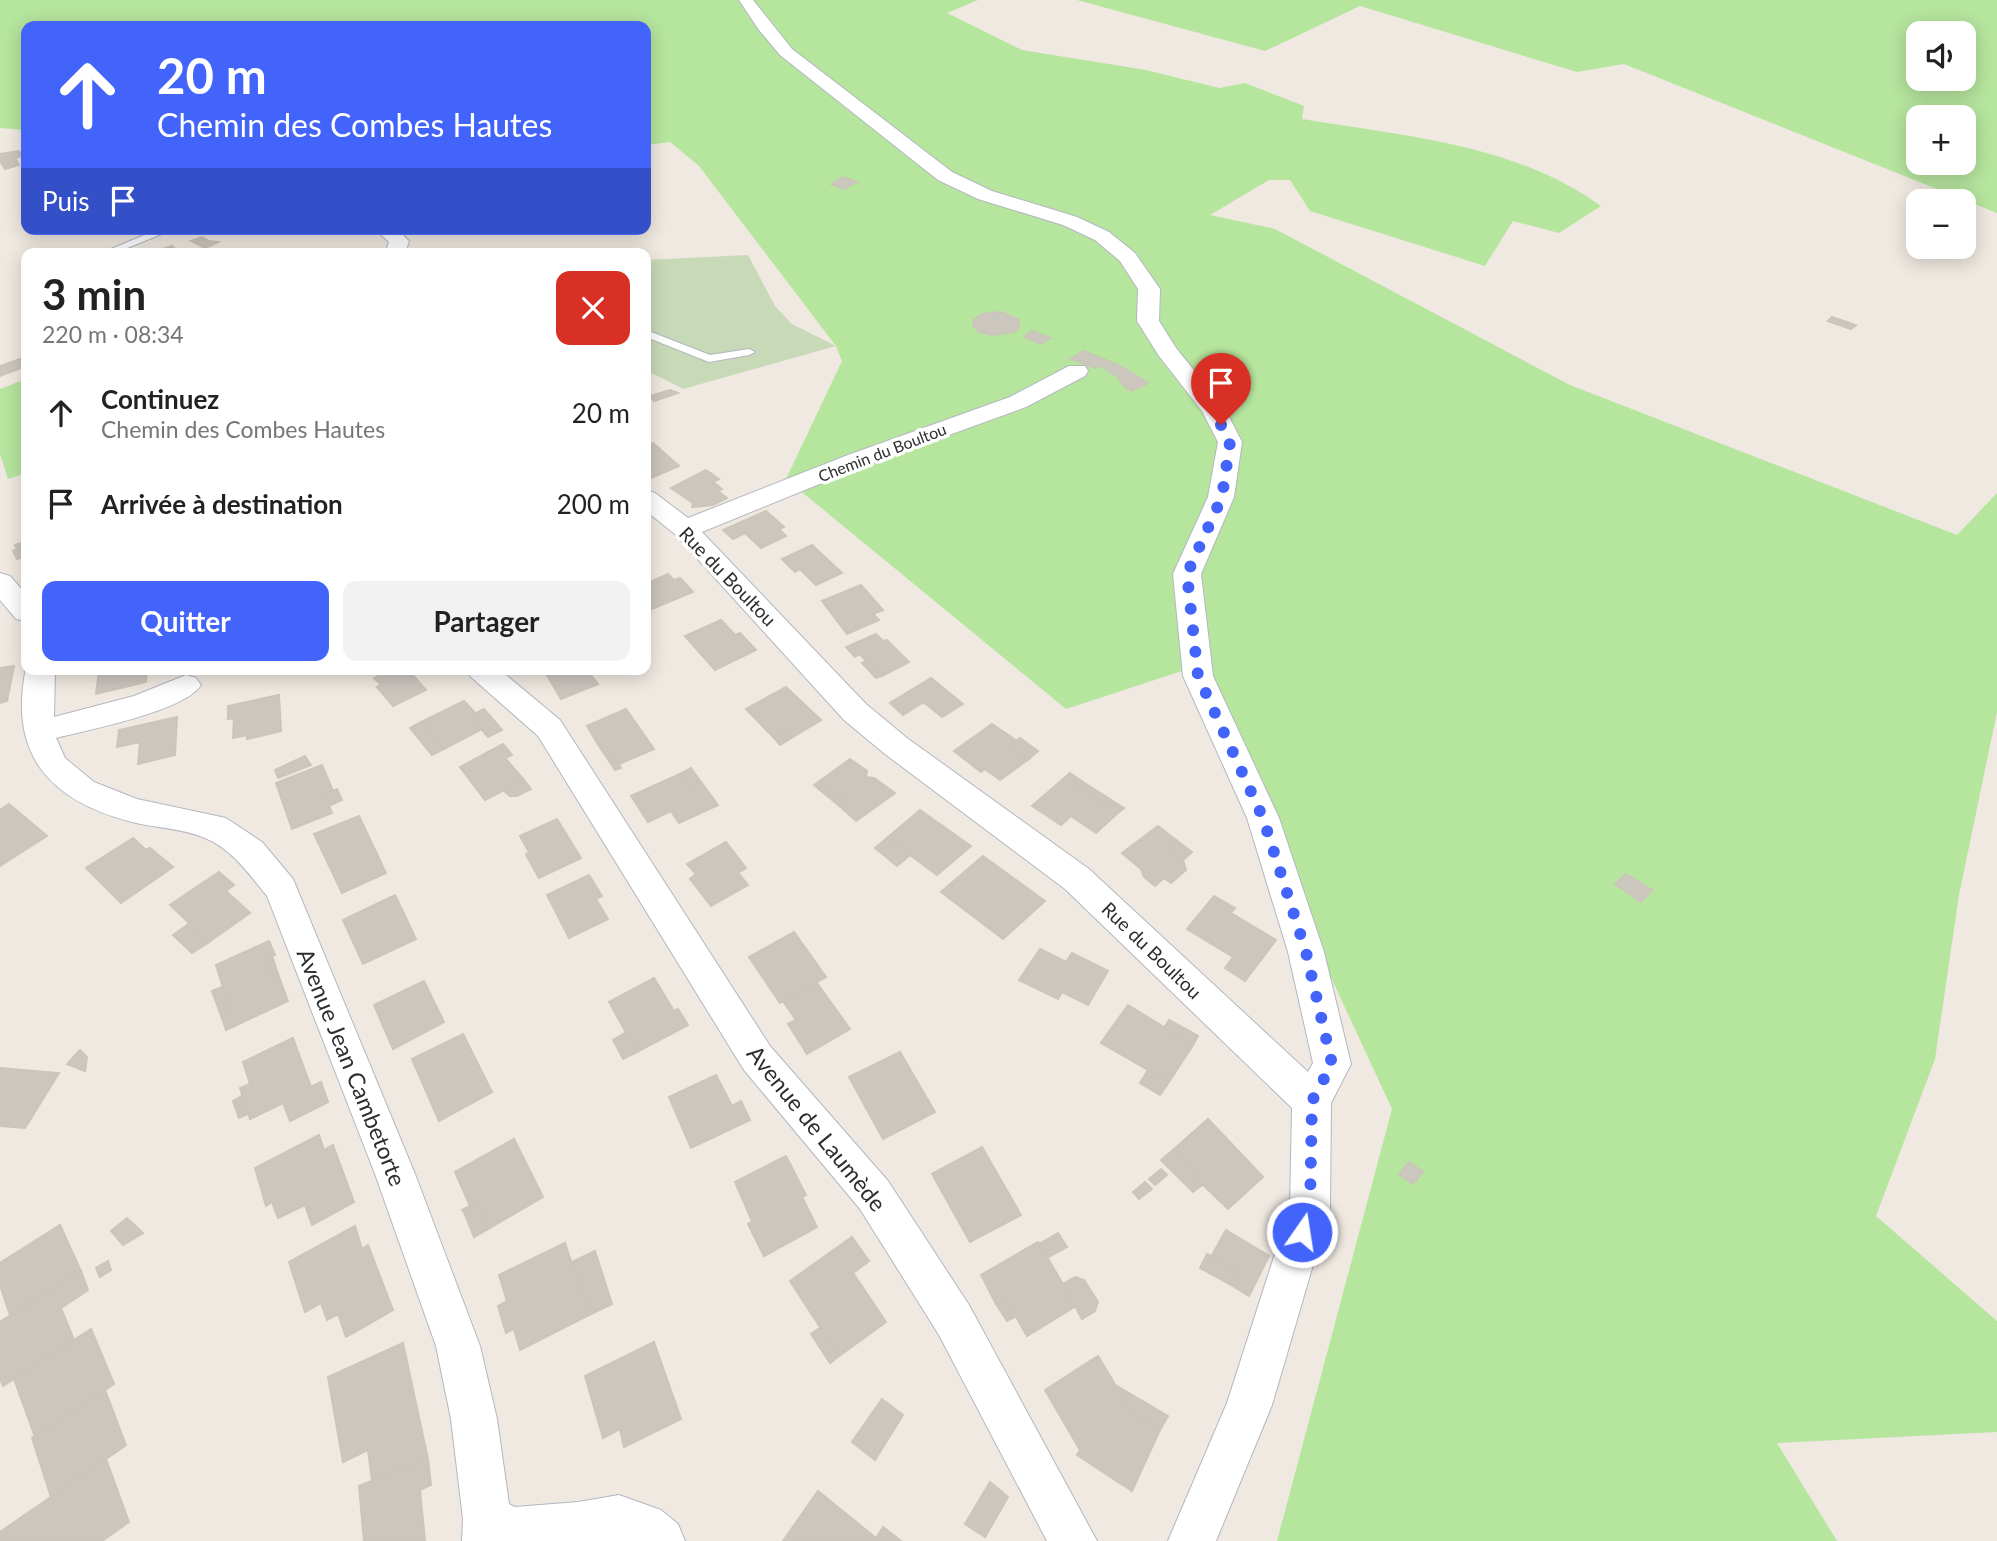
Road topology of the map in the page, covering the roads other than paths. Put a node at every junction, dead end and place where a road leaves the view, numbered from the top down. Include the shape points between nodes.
1 (746, 1) edge
2 (153, 235) edge
3 (119, 248) edge
4 (651, 335) edge
5 (749, 352) dead end
6 (1077, 371) dead end
7 (651, 502) edge
8 (685, 529) junction
9 (21, 575) edge
10 (0, 581) edge
11 (21, 606) edge
12 (40, 675) edge
13 (487, 675) edge
14 (186, 685) dead end
15 (38, 732) junction
16 (1312, 1101) junction
17 (487, 1530) edge
18 (661, 1541) edge
19 (1073, 1541) edge
20 (1192, 1541) edge

1 - 16 street via 786,52 945,176 985,195 1081,226 1128,257 1149,289 1148,321 1213,409 1230,442 1222,497 1187,574 1198,676 1263,818 1306,952 1332,1064
2 - 3 lane
4 - 5 lane via 709,359
6 - 8 street, Chemin du Boultou via 1018,402
7 - 8 street, Rue du Boultou
8 - 16 street, Rue du Boultou via 855,712 1077,879
9 - 10 street
10 - 11 street
12 - 15 street, Avenue Jean Cambetorte
13 - 19 street, Avenue de Laumède via 549,728 757,1058 874,1195 954,1320
14 - 15 street via 144,705
15 - 17 street, Avenue Jean Cambetorte via 53,765 83,790 132,810 214,827 250,851 281,889 458,1346 474,1419
16 - 20 street via 1310,1207 1249,1405
17 - 18 street via 578,1526 620,1519 644,1527

